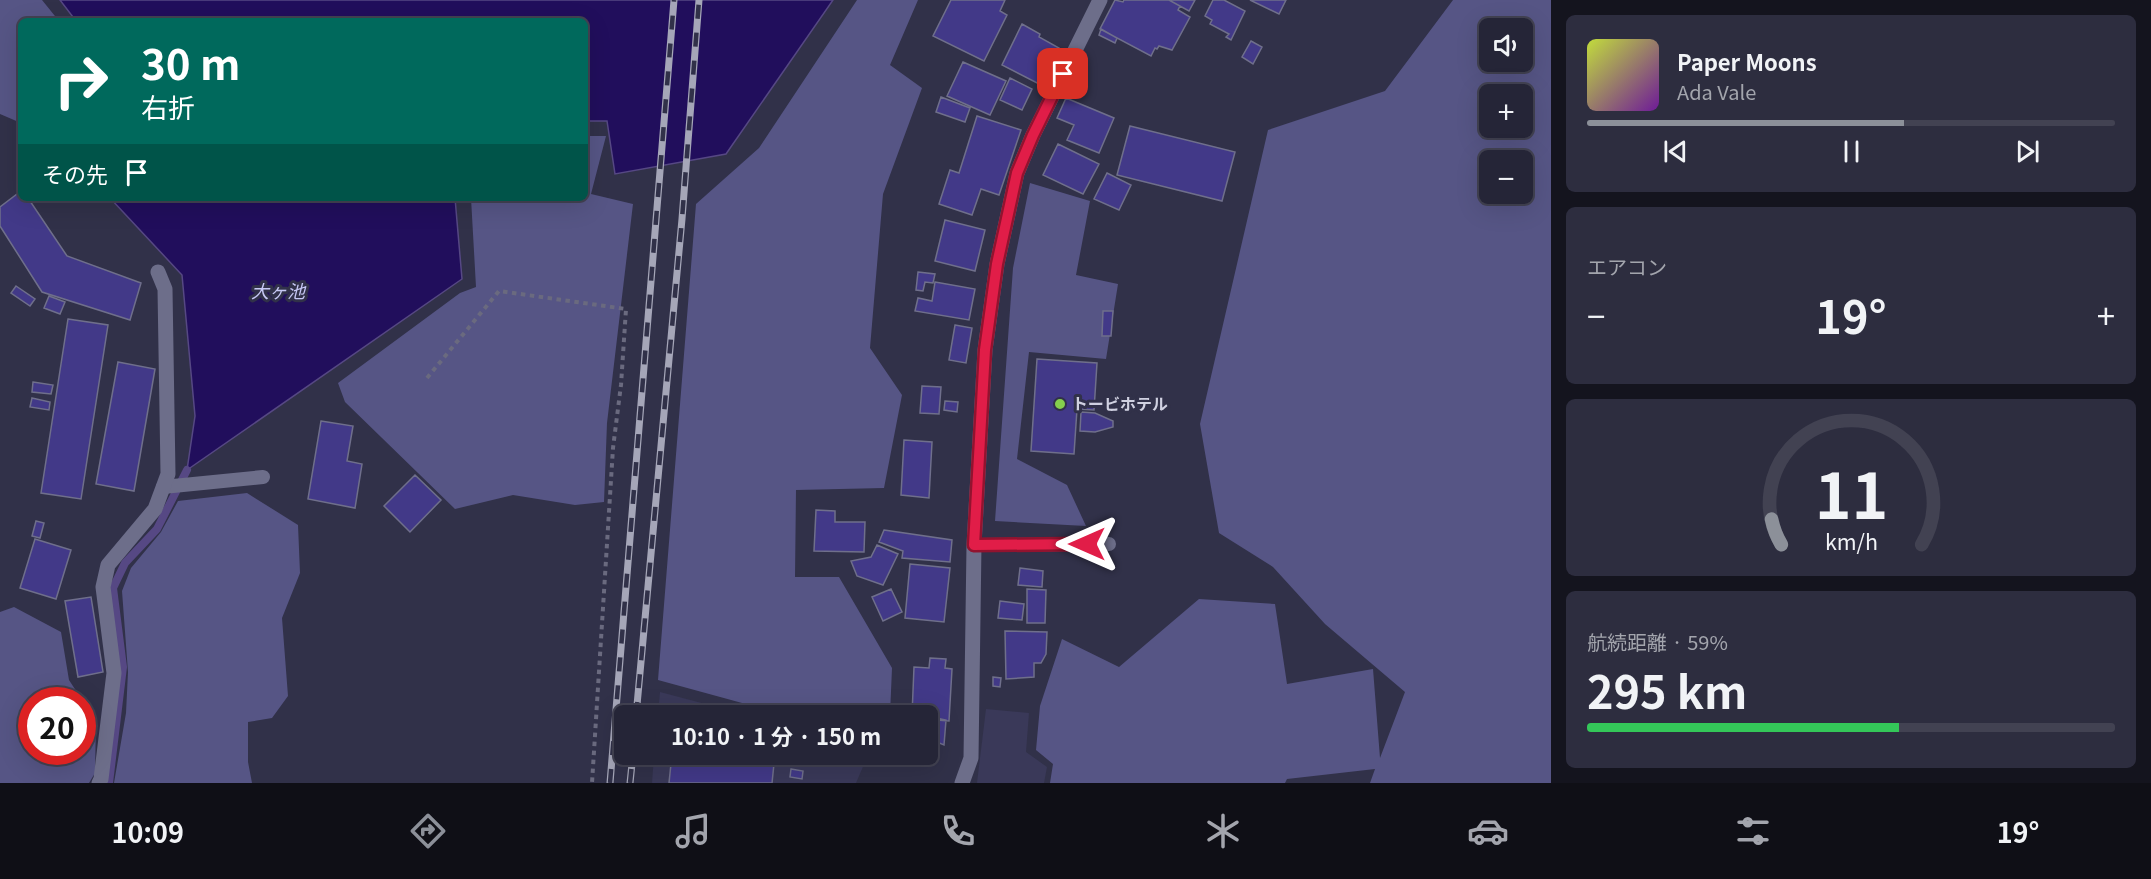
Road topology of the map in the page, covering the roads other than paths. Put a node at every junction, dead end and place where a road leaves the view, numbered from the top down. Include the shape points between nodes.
1 (1100, 0) edge
2 (158, 272) dead end
3 (263, 477) dead end
4 (164, 487) junction
5 (1109, 544) dead end
6 (974, 545) junction
7 (99, 783) edge
8 (962, 783) edge

1 - 6 street via 1017,173 997,264 985,350
2 - 4 street via 165,288 167,337 168,474
3 - 4 lane
4 - 7 street via 155,509 108,565 103,587 114,673
5 - 6 lane
6 - 8 street via 971,758

